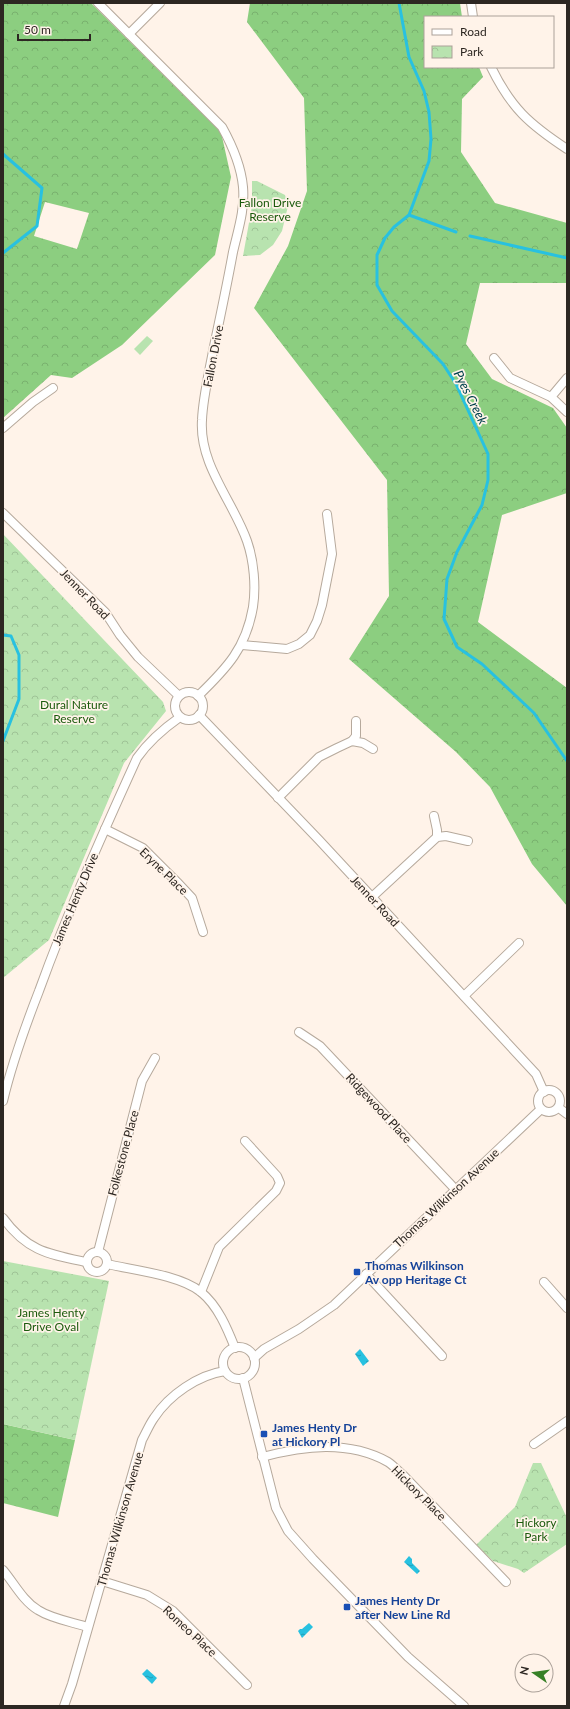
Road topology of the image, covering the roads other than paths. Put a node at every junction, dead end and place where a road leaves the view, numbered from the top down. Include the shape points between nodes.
1 (98, 3) edge
2 (160, 3) edge
3 (471, 3) edge
4 (473, 16) edge
5 (129, 34) junction
6 (492, 68) edge
7 (567, 149) edge
8 (494, 358) dead end
9 (567, 378) edge
10 (53, 388) dead end
11 (551, 397) junction
12 (567, 412) edge
13 (3, 428) edge
14 (3, 513) edge
15 (327, 514) dead end
16 (242, 645) junction
17 (179, 696) junction
18 (198, 696) junction
19 (199, 715) junction
20 (180, 717) junction
21 (356, 721) dead end
22 (352, 742) junction
23 (373, 749) dead end
24 (278, 798) junction
25 (434, 816) dead end
26 (105, 829) junction
27 (437, 837) junction
28 (468, 841) dead end
29 (372, 897) junction
30 (203, 932) dead end
31 (519, 943) dead end
32 (464, 996) junction
33 (299, 1032) dead end
34 (155, 1058) dead end
35 (544, 1092) junction
36 (3, 1101) edge
37 (559, 1108) junction
38 (541, 1109) junction
39 (567, 1114) edge
40 (245, 1141) dead end
41 (455, 1189) junction
42 (3, 1218) edge
43 (98, 1252) junction
44 (86, 1262) junction
45 (107, 1264) junction
46 (366, 1274) junction
47 (544, 1282) dead end
48 (201, 1292) junction
49 (567, 1308) edge
50 (235, 1348) junction
51 (442, 1356) dead end
52 (254, 1358) junction
53 (225, 1371) junction
54 (242, 1378) junction
55 (567, 1421) edge
56 (534, 1444) dead end
57 (262, 1457) junction
58 (3, 1570) edge
59 (102, 1580) junction
60 (506, 1582) dead end
61 (88, 1627) junction
62 (247, 1685) dead end
63 (64, 1706) edge
64 (464, 1706) edge

1 - 5 street, Fallon Drive
2 - 5 street
3 - 4 street
5 - 16 street, Fallon Drive via 222,127 239,164 243,186 242,214 209,370 202,420 204,441 212,468 247,541 254,572 253,607
6 - 7 street via 502,89 525,118
8 - 11 street via 510,378
9 - 11 street
10 - 13 street
11 - 12 street
14 - 17 street, Jenner Road via 105,612 138,657
15 - 16 street via 332,554 322,606 310,635 287,649
16 - 18 street, Fallon Drive via 223,672
17 - 18 street via 190,692
17 - 20 street via 175,709
18 - 19 street via 202,703
19 - 20 street via 192,719
19 - 24 street, Jenner Road
20 - 26 street, James Henty Drive via 147,744 137,758
21 - 22 street via 356,736
22 - 23 street via 363,743
22 - 24 street via 319,757
24 - 29 street, Jenner Road
25 - 27 street
26 - 30 street, Eryne Place via 143,848 177,882 192,898
26 - 36 street, James Henty Drive via 54,947 24,1029
27 - 28 street via 446,836
27 - 29 street
29 - 32 street, Jenner Road
31 - 32 street
32 - 35 street, Jenner Road via 536,1074
33 - 41 street, Ridgewood Place via 320,1046
34 - 43 street, Folkestone Place via 142,1081
35 - 37 street via 551,1090 558,1093 561,1100
35 - 38 street via 540,1094 538,1101
37 - 38 street via 550,1113
37 - 39 street
38 - 41 street, Thomas Wilkinson Avenue
40 - 48 street via 277,1176 280,1183 276,1191 219,1247
41 - 46 street, Thomas Wilkinson Avenue
42 - 44 street via 20,1238 33,1247 49,1254
43 - 44 street via 90,1254
43 - 45 street via 104,1255
44 - 45 street via 94,1272 101,1271
45 - 48 street via 160,1275 183,1282
46 - 51 street
46 - 52 street, Thomas Wilkinson Avenue via 334,1305
47 - 49 street
48 - 50 street via 215,1307
50 - 52 street via 248,1350
50 - 53 street via 224,1357
52 - 54 street via 254,1368
53 - 54 street via 233,1377
53 - 59 street, Thomas Wilkinson Avenue via 194,1382 169,1400 154,1417 142,1440
54 - 57 street
55 - 56 street
57 - 60 street, Hickory Place via 293,1449 331,1447 372,1455 389,1463
57 - 64 street via 276,1508 288,1531 408,1658
58 - 61 street via 26,1600 38,1610
59 - 61 street, Thomas Wilkinson Avenue
59 - 62 street, Romeo Place via 146,1595 172,1612
61 - 63 street, Thomas Wilkinson Avenue

